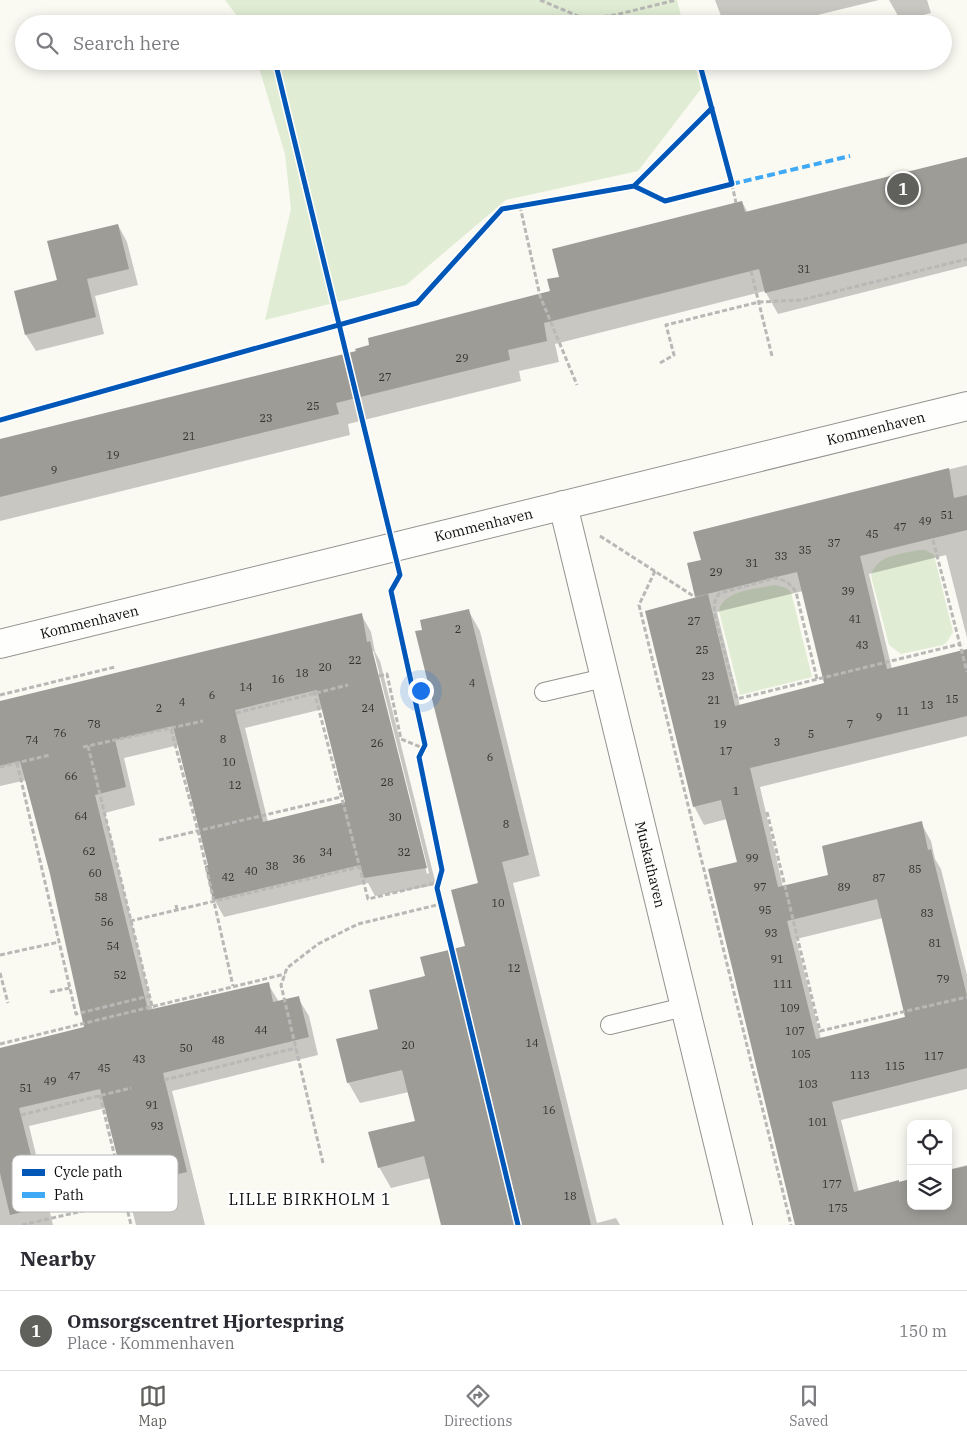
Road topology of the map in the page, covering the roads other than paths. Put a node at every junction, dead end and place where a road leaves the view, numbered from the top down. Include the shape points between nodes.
1 (967, 406) edge
2 (563, 505) junction
3 (0, 644) edge
4 (604, 678) junction
5 (544, 692) dead end
6 (684, 1007) junction
7 (610, 1025) dead end
8 (738, 1225) edge

1 - 2 street, Kommenhaven
2 - 3 street, Kommenhaven
2 - 4 street, Muskathaven
4 - 5 lane
4 - 6 street, Muskathaven
6 - 7 lane
6 - 8 street, Muskathaven

